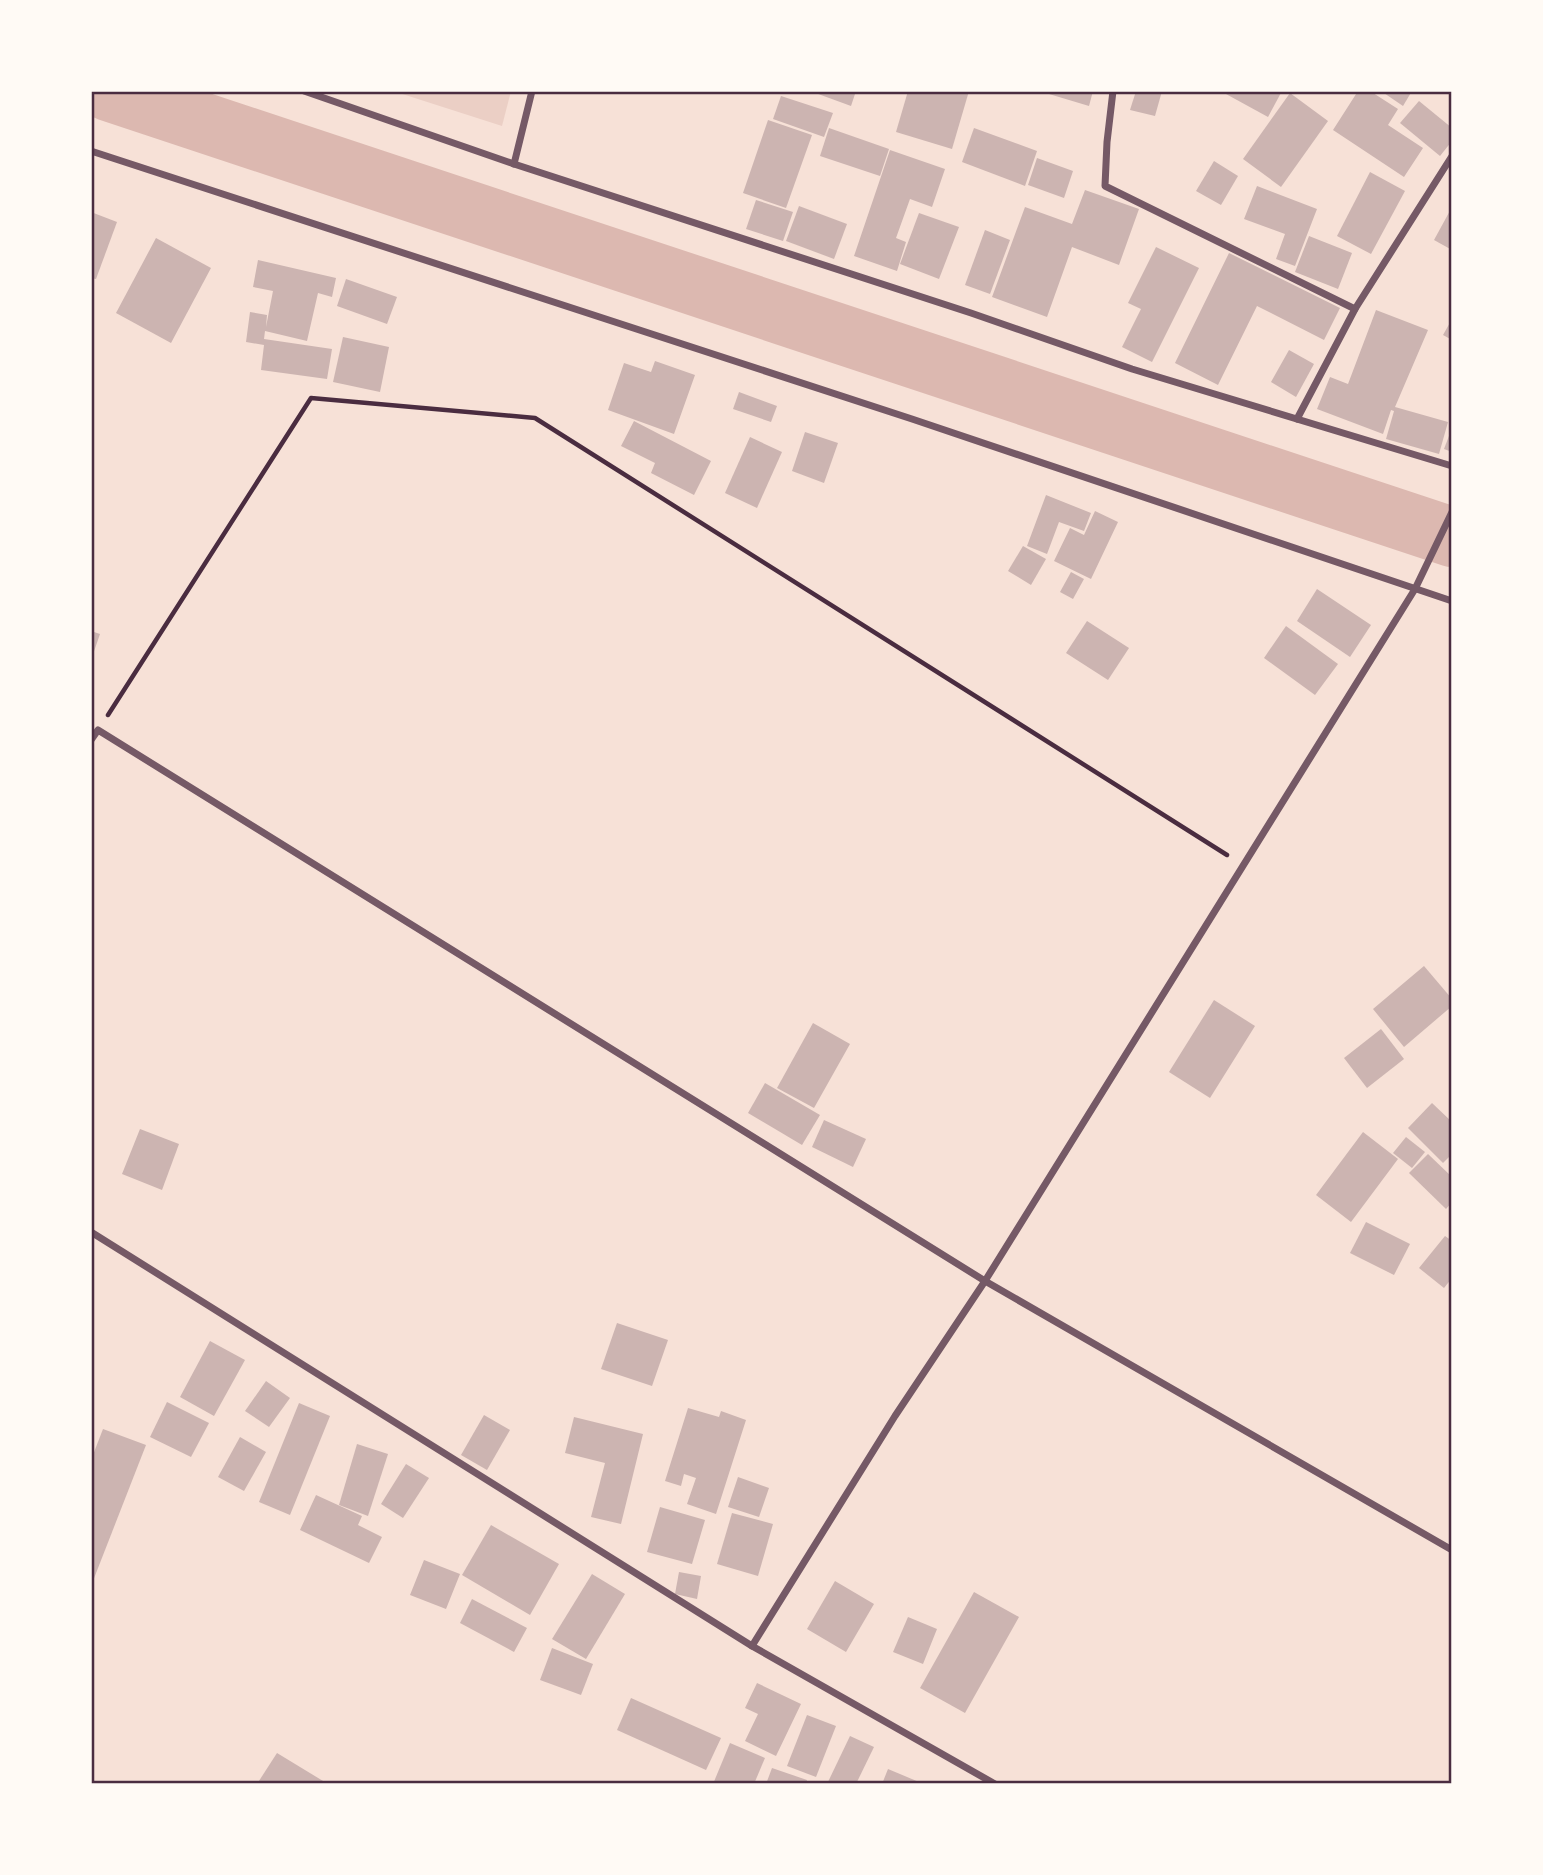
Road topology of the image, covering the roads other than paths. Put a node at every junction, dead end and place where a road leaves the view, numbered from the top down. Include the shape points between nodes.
1 (304, 91) edge
2 (532, 91) edge
3 (1113, 91) edge
4 (91, 150) edge
5 (1452, 156) edge
6 (514, 164) junction
7 (1354, 309) junction
8 (1297, 419) junction
9 (1452, 466) edge
10 (1452, 512) edge
11 (1415, 589) junction
12 (1452, 601) edge
13 (91, 740) edge
14 (91, 1231) edge
15 (985, 1281) junction
16 (1452, 1550) edge
17 (752, 1646) junction
18 (995, 1784) edge

1 - 6 street
2 - 6 street
3 - 7 street via 1105,186
4 - 11 street
5 - 7 street
6 - 8 street via 1132,369
7 - 8 street
8 - 9 street
10 - 11 street
11 - 12 street
11 - 15 street
13 - 15 street via 98,730
14 - 17 street
15 - 16 street
15 - 17 street
17 - 18 street

